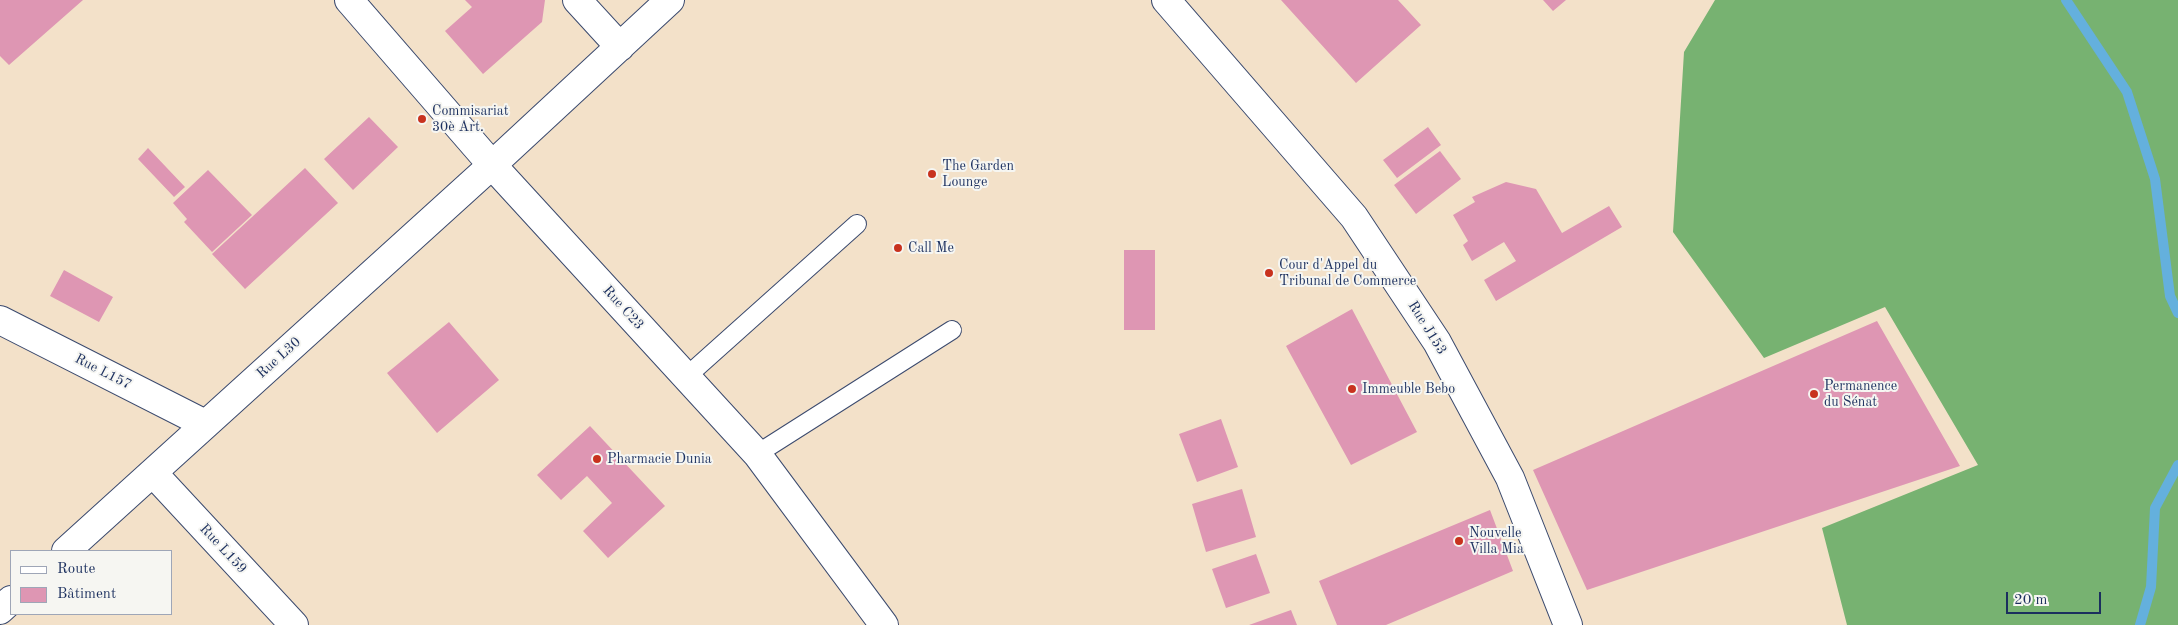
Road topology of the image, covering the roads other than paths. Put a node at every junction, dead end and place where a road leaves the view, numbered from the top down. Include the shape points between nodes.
1 (349, 0) edge
2 (577, 0) edge
3 (670, 0) edge
4 (1166, 0) edge
5 (620, 47) junction
6 (492, 165) junction
7 (857, 224) dead end
8 (0, 320) edge
9 (952, 330) dead end
10 (686, 377) junction
11 (205, 424) junction
12 (757, 454) junction
13 (153, 473) junction
14 (67, 550) edge
15 (10, 601) edge
16 (0, 610) edge
17 (294, 625) edge
18 (884, 625) edge
19 (1568, 625) edge

1 - 6 street, Rue C23
2 - 5 street
3 - 5 street, Rue L30
4 - 19 street, Rue J153 via 1354,217 1438,342 1510,478
5 - 6 street, Rue L30
6 - 10 street, Rue C23
6 - 11 street, Rue L30
7 - 10 lane
8 - 11 street, Rue L157
9 - 12 lane
10 - 12 street, Rue C23
11 - 13 street, Rue L30
12 - 18 street, Rue C23
13 - 14 street, Rue L30
13 - 17 street, Rue L159
15 - 16 street

